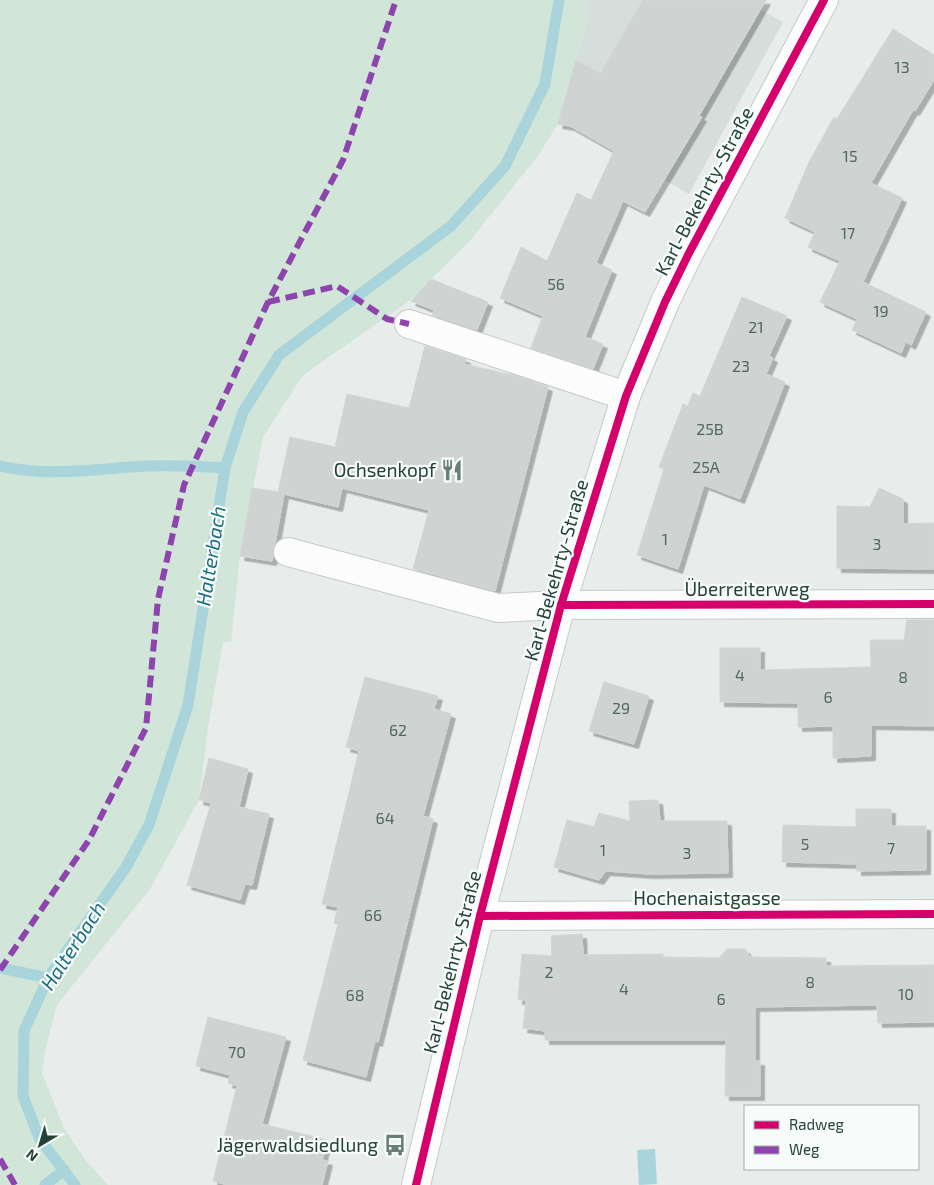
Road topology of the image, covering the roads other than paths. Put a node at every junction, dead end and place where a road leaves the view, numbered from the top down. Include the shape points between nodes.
1 (824, 0) edge
2 (409, 324) dead end
3 (626, 396) junction
4 (288, 552) dead end
5 (934, 604) edge
6 (561, 605) junction
7 (934, 914) edge
8 (480, 916) junction
9 (416, 1185) edge

1 - 3 street, Karl-Bekehrty-Straße via 664,302
2 - 3 street
3 - 6 street, Karl-Bekehrty-Straße
4 - 6 street, Überreiterweg via 498,608
5 - 6 street, Überreiterweg
6 - 8 street, Karl-Bekehrty-Straße
7 - 8 street, Hochenaistgasse
8 - 9 street, Karl-Bekehrty-Straße

